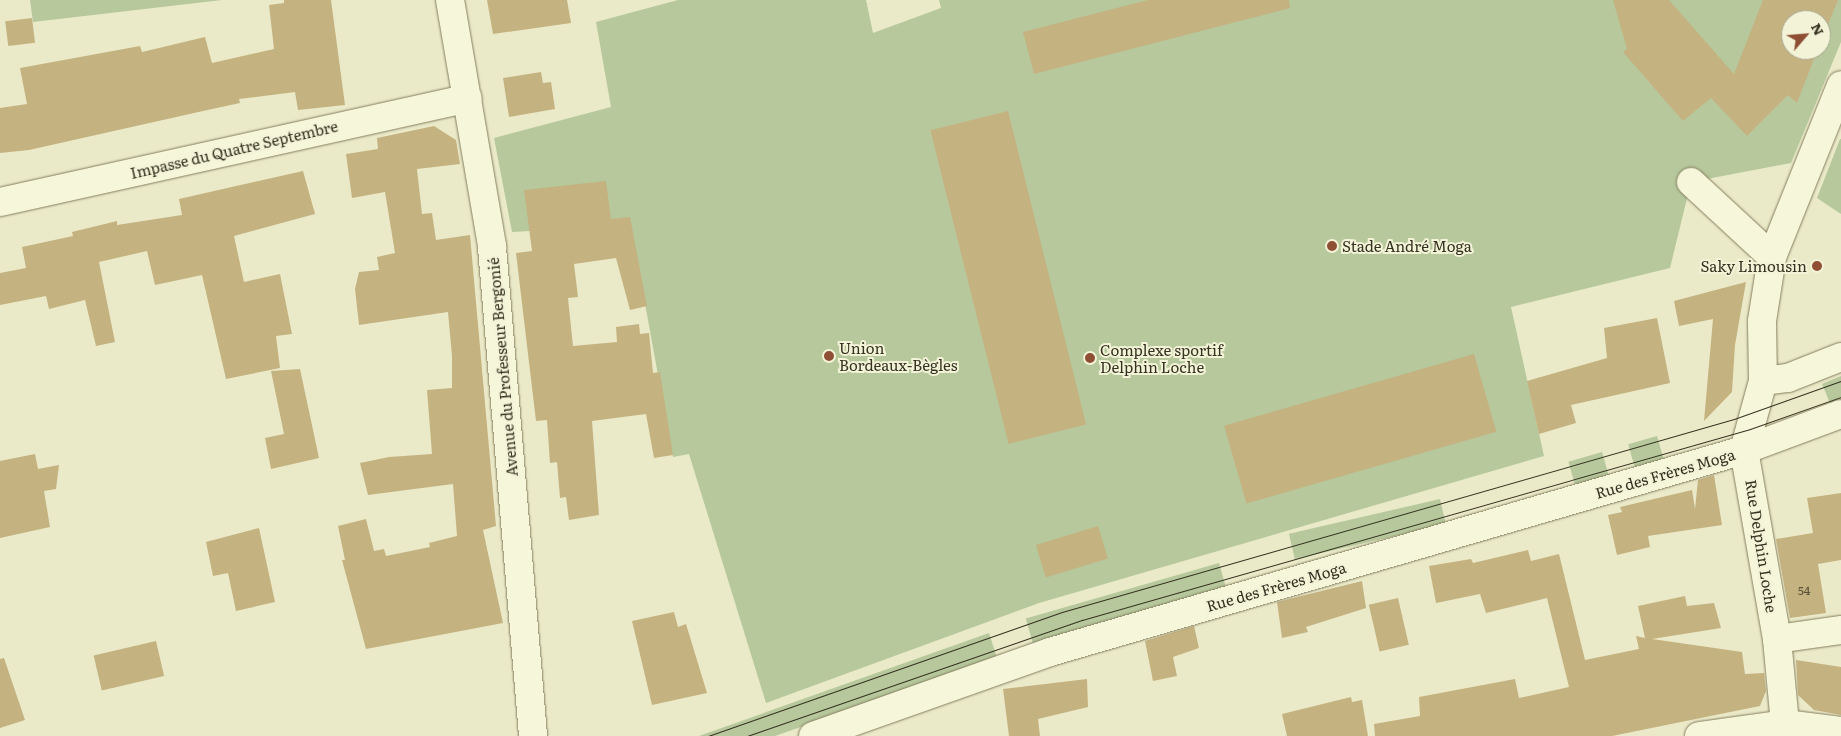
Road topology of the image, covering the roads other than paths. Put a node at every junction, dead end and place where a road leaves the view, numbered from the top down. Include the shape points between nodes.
1 (450, 0) edge
2 (1841, 85) edge
3 (468, 98) junction
4 (1691, 182) dead end
5 (0, 202) edge
6 (1772, 257) junction
7 (1841, 357) edge
8 (1763, 381) junction
9 (1841, 414) edge
10 (1744, 450) junction
11 (1841, 630) edge
12 (1777, 639) junction
13 (1785, 724) junction
14 (1841, 731) edge
15 (533, 736) edge
16 (813, 736) edge
17 (1699, 736) edge

1 - 3 street, Avenue du Professeur Bergonié
2 - 6 street, Rue Delphin Loche
3 - 5 street, Impasse du Quatre Septembre
3 - 15 street, Avenue du Professeur Bergonié via 492,247
4 - 6 street
6 - 8 street, Rue Delphin Loche via 1762,321
7 - 8 street via 1788,378
8 - 10 street, Rue Delphin Loche
9 - 10 street, Rue des Frères Moga
10 - 12 street, Rue Delphin Loche
10 - 16 street, Rue des Frères Moga via 1050,652
11 - 12 street
12 - 13 street, Rue Delphin Loche
13 - 14 street
13 - 17 street

